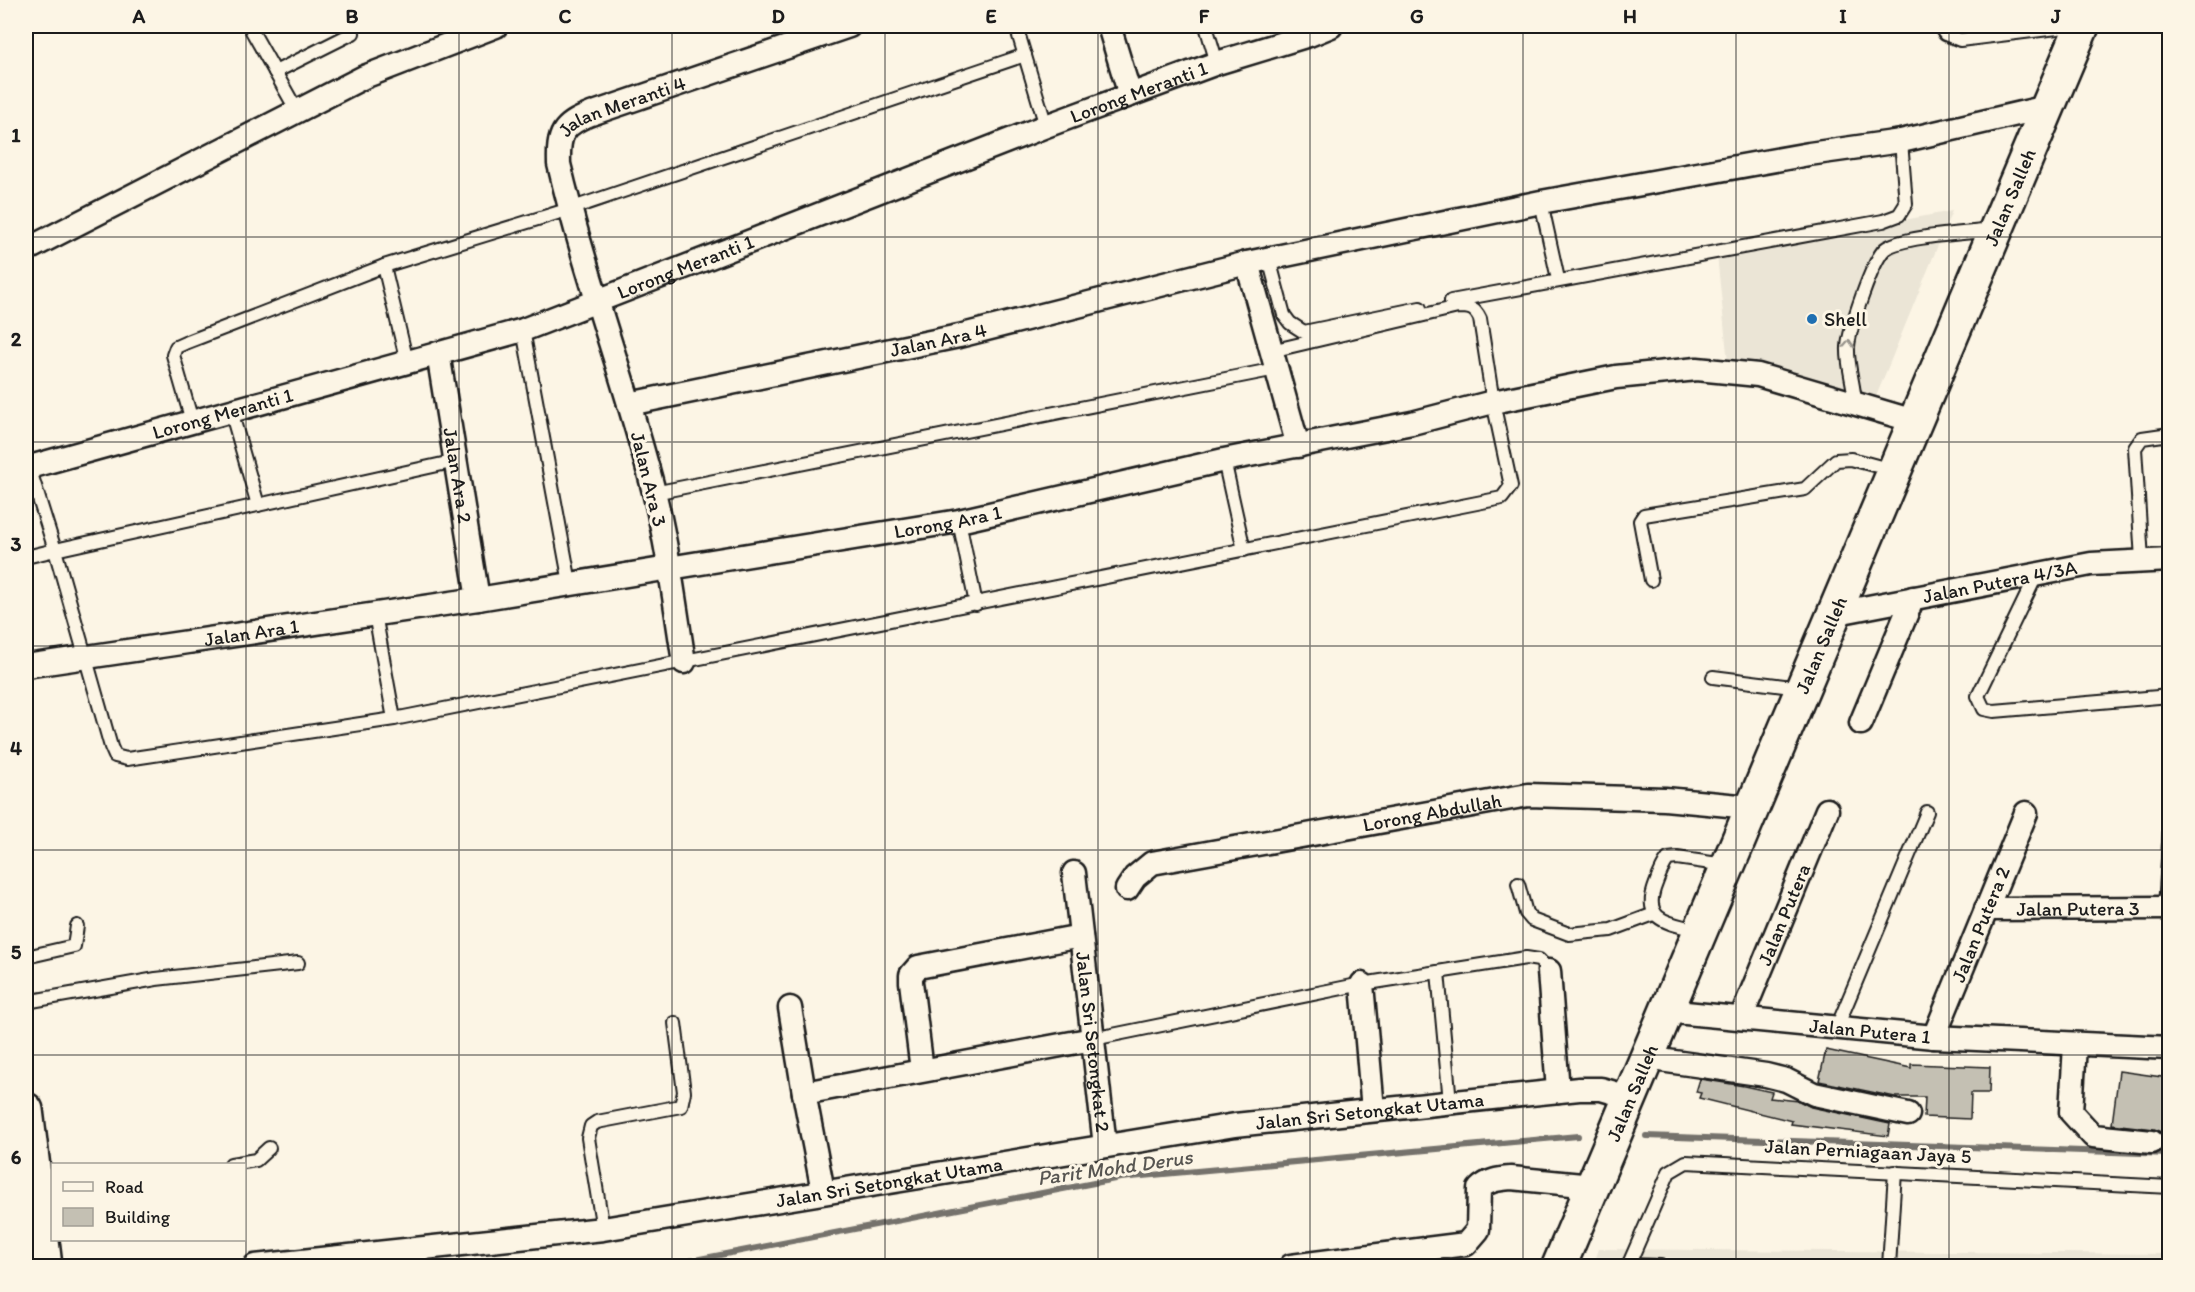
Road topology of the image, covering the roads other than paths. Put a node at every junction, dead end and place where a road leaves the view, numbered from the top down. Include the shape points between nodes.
1 (496, 26) edge
2 (849, 26) edge
3 (1016, 26) edge
4 (1109, 26) edge
5 (1206, 26) edge
6 (1331, 26) edge
7 (1939, 26) edge
8 (2074, 26) edge
9 (2082, 26) edge
10 (1308, 30) edge
11 (252, 31) dead end
12 (353, 33) dead end
13 (1025, 55) junction
14 (1218, 63) junction
15 (275, 72) junction
16 (1130, 95) junction
17 (2047, 107) junction
18 (297, 111) junction
19 (1046, 126) junction
20 (1902, 141) junction
21 (1541, 202) junction
22 (570, 209) junction
23 (1995, 230) junction
24 (26, 250) edge
25 (1269, 259) junction
26 (1247, 263) junction
27 (384, 266) junction
28 (1558, 279) junction
29 (595, 301) junction
30 (523, 330) junction
31 (438, 353) junction
32 (1274, 360) junction
33 (407, 362) junction
34 (1493, 402) junction
35 (1855, 402) junction
36 (629, 404) junction
37 (231, 411) junction
38 (1914, 420) junction
39 (192, 421) junction
40 (2169, 434) edge
41 (1298, 446) junction
42 (1224, 460) junction
43 (456, 461) junction
44 (27, 468) edge
45 (1893, 470) junction
46 (654, 493) junction
47 (258, 505) junction
48 (959, 521) junction
49 (55, 550) junction
50 (1244, 550) junction
51 (26, 557) edge
52 (2142, 560) junction
53 (2169, 560) edge
54 (669, 567) junction
55 (2037, 574) junction
56 (1651, 580) dead end
57 (570, 583) junction
58 (1913, 598) junction
59 (478, 599) junction
60 (976, 604) junction
61 (375, 614) junction
62 (1832, 614) junction
63 (84, 657) junction
64 (684, 662) junction
65 (26, 666) edge
66 (1713, 677) dead end
67 (1801, 688) junction
68 (2169, 696) edge
69 (394, 719) junction
70 (1861, 723) dead end
71 (1750, 807) junction
72 (1827, 810) dead end
73 (1927, 812) dead end
74 (2026, 813) dead end
75 (2169, 826) edge
76 (1726, 865) junction
77 (1074, 873) dead end
78 (1518, 884) dead end
79 (1127, 889) dead end
80 (2167, 908) edge
81 (1986, 909) junction
82 (1654, 914) junction
83 (77, 926) dead end
84 (1699, 931) junction
85 (1081, 936) junction
86 (26, 957) edge
87 (298, 963) dead end
88 (1549, 971) joint
89 (1438, 972) junction
90 (1362, 984) junction
91 (26, 1002) edge
92 (790, 1008) dead end
93 (1665, 1011) junction
94 (1741, 1018) junction
95 (675, 1023) dead end
96 (1837, 1028) junction
97 (1934, 1037) junction
98 (1093, 1039) junction
99 (2075, 1045) junction
100 (2169, 1048) edge
101 (1646, 1058) junction
102 (922, 1070) junction
103 (1558, 1091) junction
104 (804, 1093) junction
105 (1629, 1097) junction
106 (1450, 1102) junction
107 (26, 1110) edge
108 (1373, 1110) junction
109 (1908, 1114) dead end
110 (2152, 1142) dead end
111 (1105, 1146) junction
112 (269, 1148) dead end
113 (237, 1163) edge
114 (1895, 1172) junction
115 (1592, 1186) junction
116 (2169, 1187) edge
117 (44, 1188) edge
118 (823, 1191) junction
119 (603, 1229) junction
120 (45, 1266) edge
121 (255, 1266) edge
122 (1291, 1266) edge
123 (1558, 1266) edge
124 (1628, 1266) edge
125 (1661, 1266) edge
126 (1889, 1266) edge

1 - 18 street via 364,77
2 - 22 street, Jalan Meranti 4 via 573,121 562,132 559,147
3 - 13 lane
4 - 16 street
5 - 14 lane
6 - 10 street, Lorong Meranti 1
7 - 8 lane via 1945,34 1960,40
9 - 17 main road, Jalan Salleh
10 - 14 street, Lorong Meranti 1
11 - 15 lane
12 - 15 lane
13 - 19 lane
13 - 22 lane
14 - 16 street, Lorong Meranti 1
15 - 18 lane
16 - 19 street, Lorong Meranti 1
17 - 20 street, Jalan Ara 4
17 - 23 main road, Jalan Salleh
18 - 24 street
19 - 29 street, Lorong Meranti 1
20 - 21 street, Jalan Ara 4
20 - 28 lane via 1906,204 1899,215
21 - 25 street, Jalan Ara 4
21 - 28 lane
22 - 27 lane
22 - 29 street, Jalan Meranti 4
35 -> 23 lane via 1849,362 1850,331 1885,249 1913,240
23 - 38 main road, Jalan Salleh
25 - 26 street, Jalan Ara 4
25 - 28 lane via 1284,315 1304,332
26 - 32 street
26 - 36 street, Jalan Ara 4 via 960,336
27 - 33 lane
27 - 39 lane via 176,347 173,355
29 - 30 street, Lorong Meranti 1
29 - 36 street, Jalan Ara 3
30 - 31 street, Lorong Meranti 1
30 - 57 lane
31 - 33 street, Lorong Meranti 1
31 - 43 street, Jalan Ara 2
32 - 34 lane via 1468,307 1476,310 1480,319
32 - 41 street
32 - 46 lane
33 - 37 street, Lorong Meranti 1
34 - 35 street, Lorong Ara 1 via 1616,377 1697,369 1758,375
34 - 41 street, Lorong Ara 1
34 - 50 lane via 1511,486 1502,498
35 - 38 street, Lorong Ara 1
36 - 46 street, Jalan Ara 3
37 - 39 street, Lorong Meranti 1
37 - 47 lane
38 - 45 main road, Jalan Salleh
39 - 44 street, Lorong Meranti 1
40 - 52 lane via 2142,438 2134,448
41 - 42 street, Lorong Ara 1
42 - 48 street, Lorong Ara 1
42 - 50 lane
43 - 47 lane
43 - 59 street, Jalan Ara 2
44 - 49 lane
45 - 56 lane via 1836,459 1805,489 1644,515 1640,521
45 - 62 main road, Jalan Salleh
46 - 54 street, Jalan Ara 3
47 - 49 lane
48 - 54 street, Lorong Ara 1
48 - 60 lane
49 - 51 lane
49 - 63 lane
50 - 60 lane
52 - 53 street, Jalan Putera 4/3A
52 - 55 street, Jalan Putera 4/3A
54 - 57 street, Lorong Ara 1
54 - 64 street, Jalan Ara 3
55 - 58 street, Jalan Putera 4/3A
55 - 68 lane via 1978,696 1984,709
57 - 59 street, Lorong Ara 1
58 - 62 street, Jalan Putera 4/3A
58 - 70 street
59 - 61 street, Jalan Ara 1
60 - 64 lane
61 - 63 street, Jalan Ara 1
61 - 69 lane
62 - 67 main road, Jalan Salleh
63 - 65 street, Jalan Ara 1
63 - 69 lane via 111,747 115,756 122,758
64 - 69 lane
66 - 67 lane
67 - 71 main road, Jalan Salleh
71 - 76 main road, Jalan Salleh
71 - 79 street, Lorong Abdullah via 1665,799 1528,795 1152,864
72 - 94 street, Jalan Putera
73 - 96 lane
74 - 81 street, Jalan Putera 2
75 - 80 lane
76 - 82 lane via 1668,859 1650,901
76 - 84 main road, Jalan Salleh
77 - 85 street, Jalan Sri Setongkat 2
78 - 82 lane via 1526,913 1532,920 1569,933 1611,930
80 - 81 street, Jalan Putera 3
81 - 97 street, Jalan Putera 2
82 - 84 lane
83 - 86 lane via 74,946
84 - 93 main road, Jalan Salleh
85 - 98 street, Jalan Sri Setongkat 2
85 - 102 street, Jalan Sri Setongkat 2 via 914,970 911,982
87 - 91 lane via 156,979
88 - 89 lane via 1539,960 1526,958
88 - 103 street
89 - 90 lane
89 - 106 lane
90 - 98 lane
90 - 108 street
92 - 104 street
93 - 94 street, Jalan Putera 1
93 - 101 main road, Jalan Salleh
94 - 96 street, Jalan Putera 1
95 - 119 lane via 684,1092 681,1106 591,1126 588,1138
96 - 97 street, Jalan Putera 1
97 - 99 street, Jalan Putera 1
98 - 102 street
98 - 111 street, Jalan Sri Setongkat 2
99 - 100 street, Jalan Putera 1
99 - 110 street via 2071,1112 2093,1136
101 - 105 main road, Jalan Salleh
101 - 109 street via 1766,1075 1814,1094
102 - 104 street
103 - 105 street, Jalan Sri Setongkat Utama via 1601,1089
103 - 106 street, Jalan Sri Setongkat Utama
104 - 118 street
105 - 115 main road, Jalan Salleh
106 - 108 street, Jalan Sri Setongkat Utama
107 - 117 main road
108 - 111 street, Jalan Sri Setongkat Utama via 1235,1125
111 - 118 street, Jalan Sri Setongkat Utama
112 - 113 lane via 256,1160
114 - 116 lane, Jalan Perniagaan Jaya 5
114 - 124 lane, Jalan Perniagaan Jaya 5 via 1686,1162 1669,1172
114 - 126 lane
115 - 122 street via 1497,1179 1479,1189 1478,1230 1466,1244
115 - 123 main road, Jalan Salleh
117 - 120 main road
118 - 119 street, Jalan Sri Setongkat Utama
119 - 121 street, Jalan Sri Setongkat Utama
124 - 125 lane

